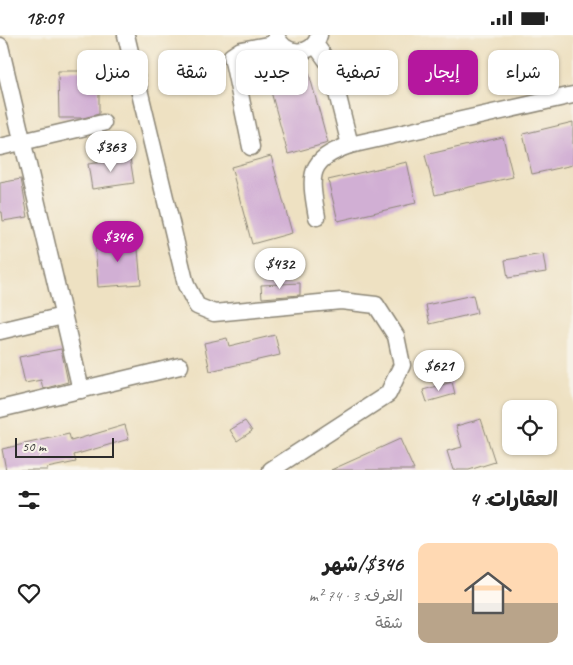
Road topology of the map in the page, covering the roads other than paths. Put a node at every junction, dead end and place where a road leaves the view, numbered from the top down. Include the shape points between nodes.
1 (126, 35) edge
2 (278, 39) edge
3 (317, 40) edge
4 (0, 46) edge
5 (573, 95) edge
6 (103, 123) dead end
7 (21, 142) junction
8 (350, 145) junction
9 (0, 147) edge
10 (251, 147) dead end
11 (317, 217) dead end
12 (63, 316) junction
13 (0, 331) edge
14 (180, 366) dead end
15 (80, 391) junction
16 (0, 409) edge
17 (271, 470) edge

1 - 17 lane via 186,285 197,306 214,313 341,301 376,305 396,336 402,365 388,394
2 - 3 lane via 286,49 296,51 303,51
2 - 10 lane via 241,50 232,56
3 - 8 lane via 330,65
4 - 7 lane
5 - 8 lane
6 - 7 lane
7 - 9 lane
7 - 12 lane
8 - 11 lane via 323,158 314,169 312,180
12 - 13 lane
12 - 15 lane
14 - 15 lane
15 - 16 lane

